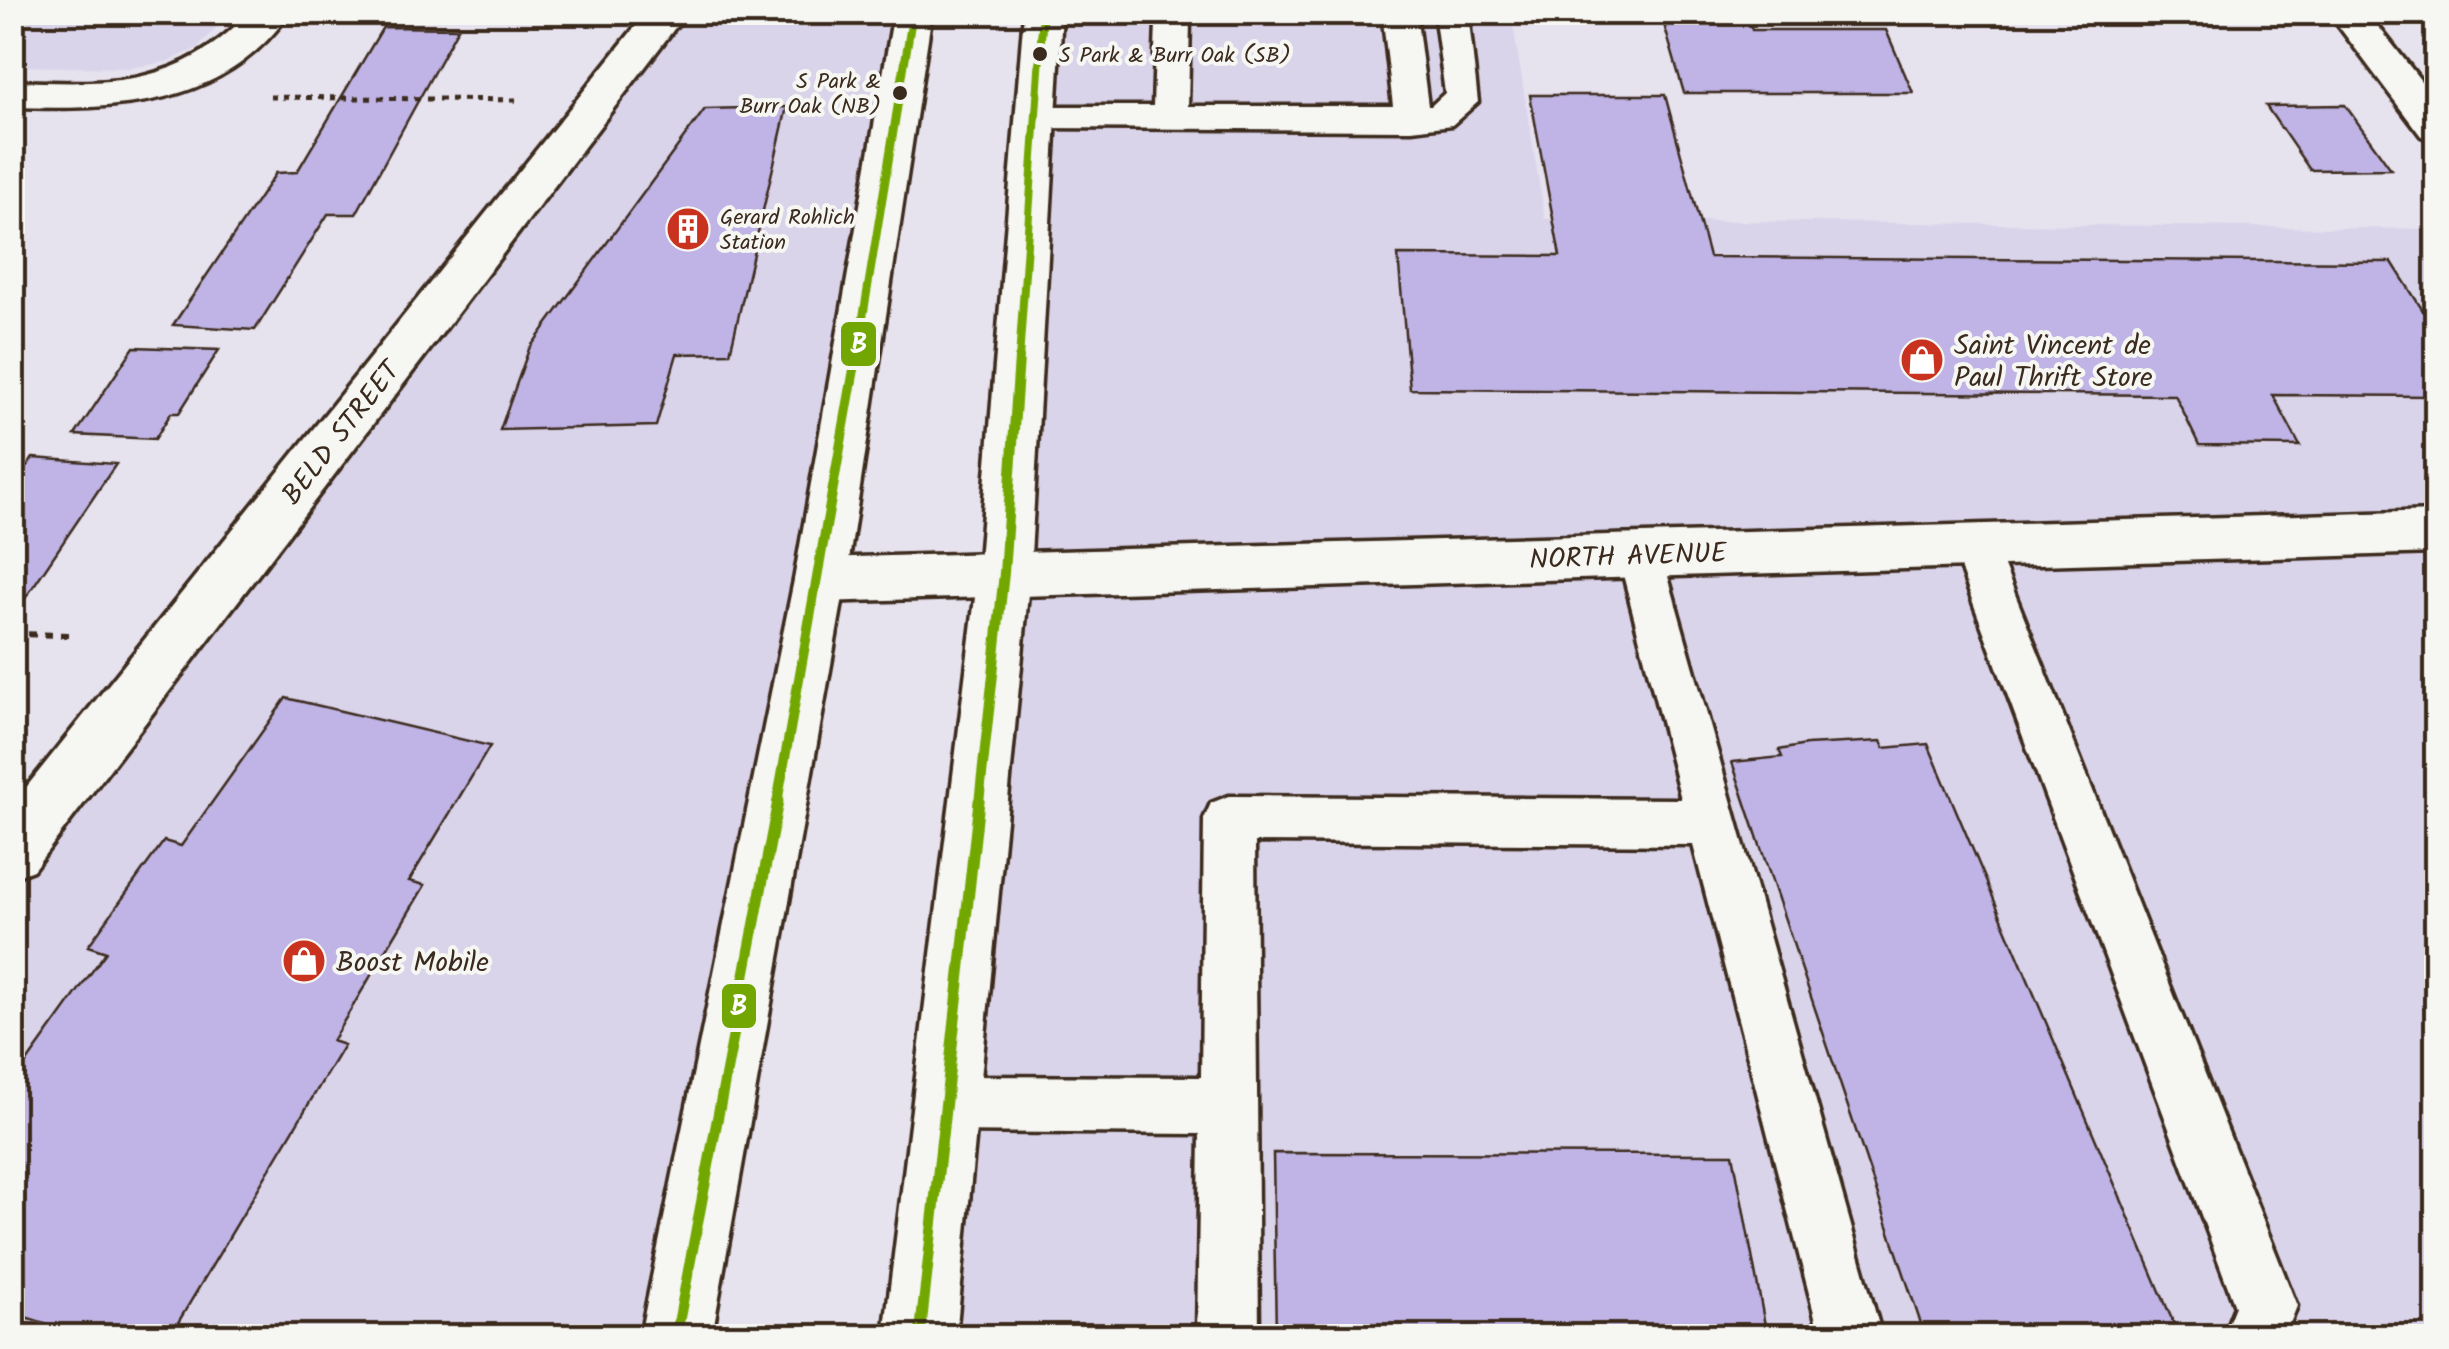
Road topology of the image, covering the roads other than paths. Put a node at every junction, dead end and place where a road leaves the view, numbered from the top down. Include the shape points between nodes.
1 (271, 12) edge
2 (668, 12) edge
3 (912, 12) edge
4 (1043, 12) edge
5 (1177, 12) edge
6 (1399, 12) edge
7 (1450, 12) edge
8 (2346, 12) edge
9 (12, 94) edge
10 (1036, 118) junction
11 (1170, 118) junction
12 (1412, 120) junction
13 (2436, 127) edge
14 (2436, 532) edge
15 (1974, 546) junction
16 (1640, 555) junction
17 (1004, 574) junction
18 (820, 580) junction
19 (1713, 822) junction
20 (12, 852) edge
21 (945, 1104) junction
22 (1229, 1106) junction
23 (676, 1336) edge
24 (920, 1336) edge
25 (1228, 1336) edge
26 (1851, 1336) edge
27 (2254, 1336) edge

1 - 9 street via 235,53 187,80 109,96
2 - 20 street, BELD STREET
3 - 18 street
4 - 10 street
5 - 11 lane
6 - 12 lane
7 - 12 lane via 1460,102 1439,117
8 - 13 street
10 - 11 lane
10 - 17 street
11 - 12 lane
14 - 15 street, NORTH AVENUE
15 - 16 street, NORTH AVENUE
15 - 27 lane via 2266,1306
16 - 17 street, NORTH AVENUE
16 - 19 lane
17 - 18 street, NORTH AVENUE
17 - 21 street
18 - 23 street
19 - 22 lane via 1230,820
19 - 26 lane
21 - 22 lane
21 - 24 street
22 - 25 lane

